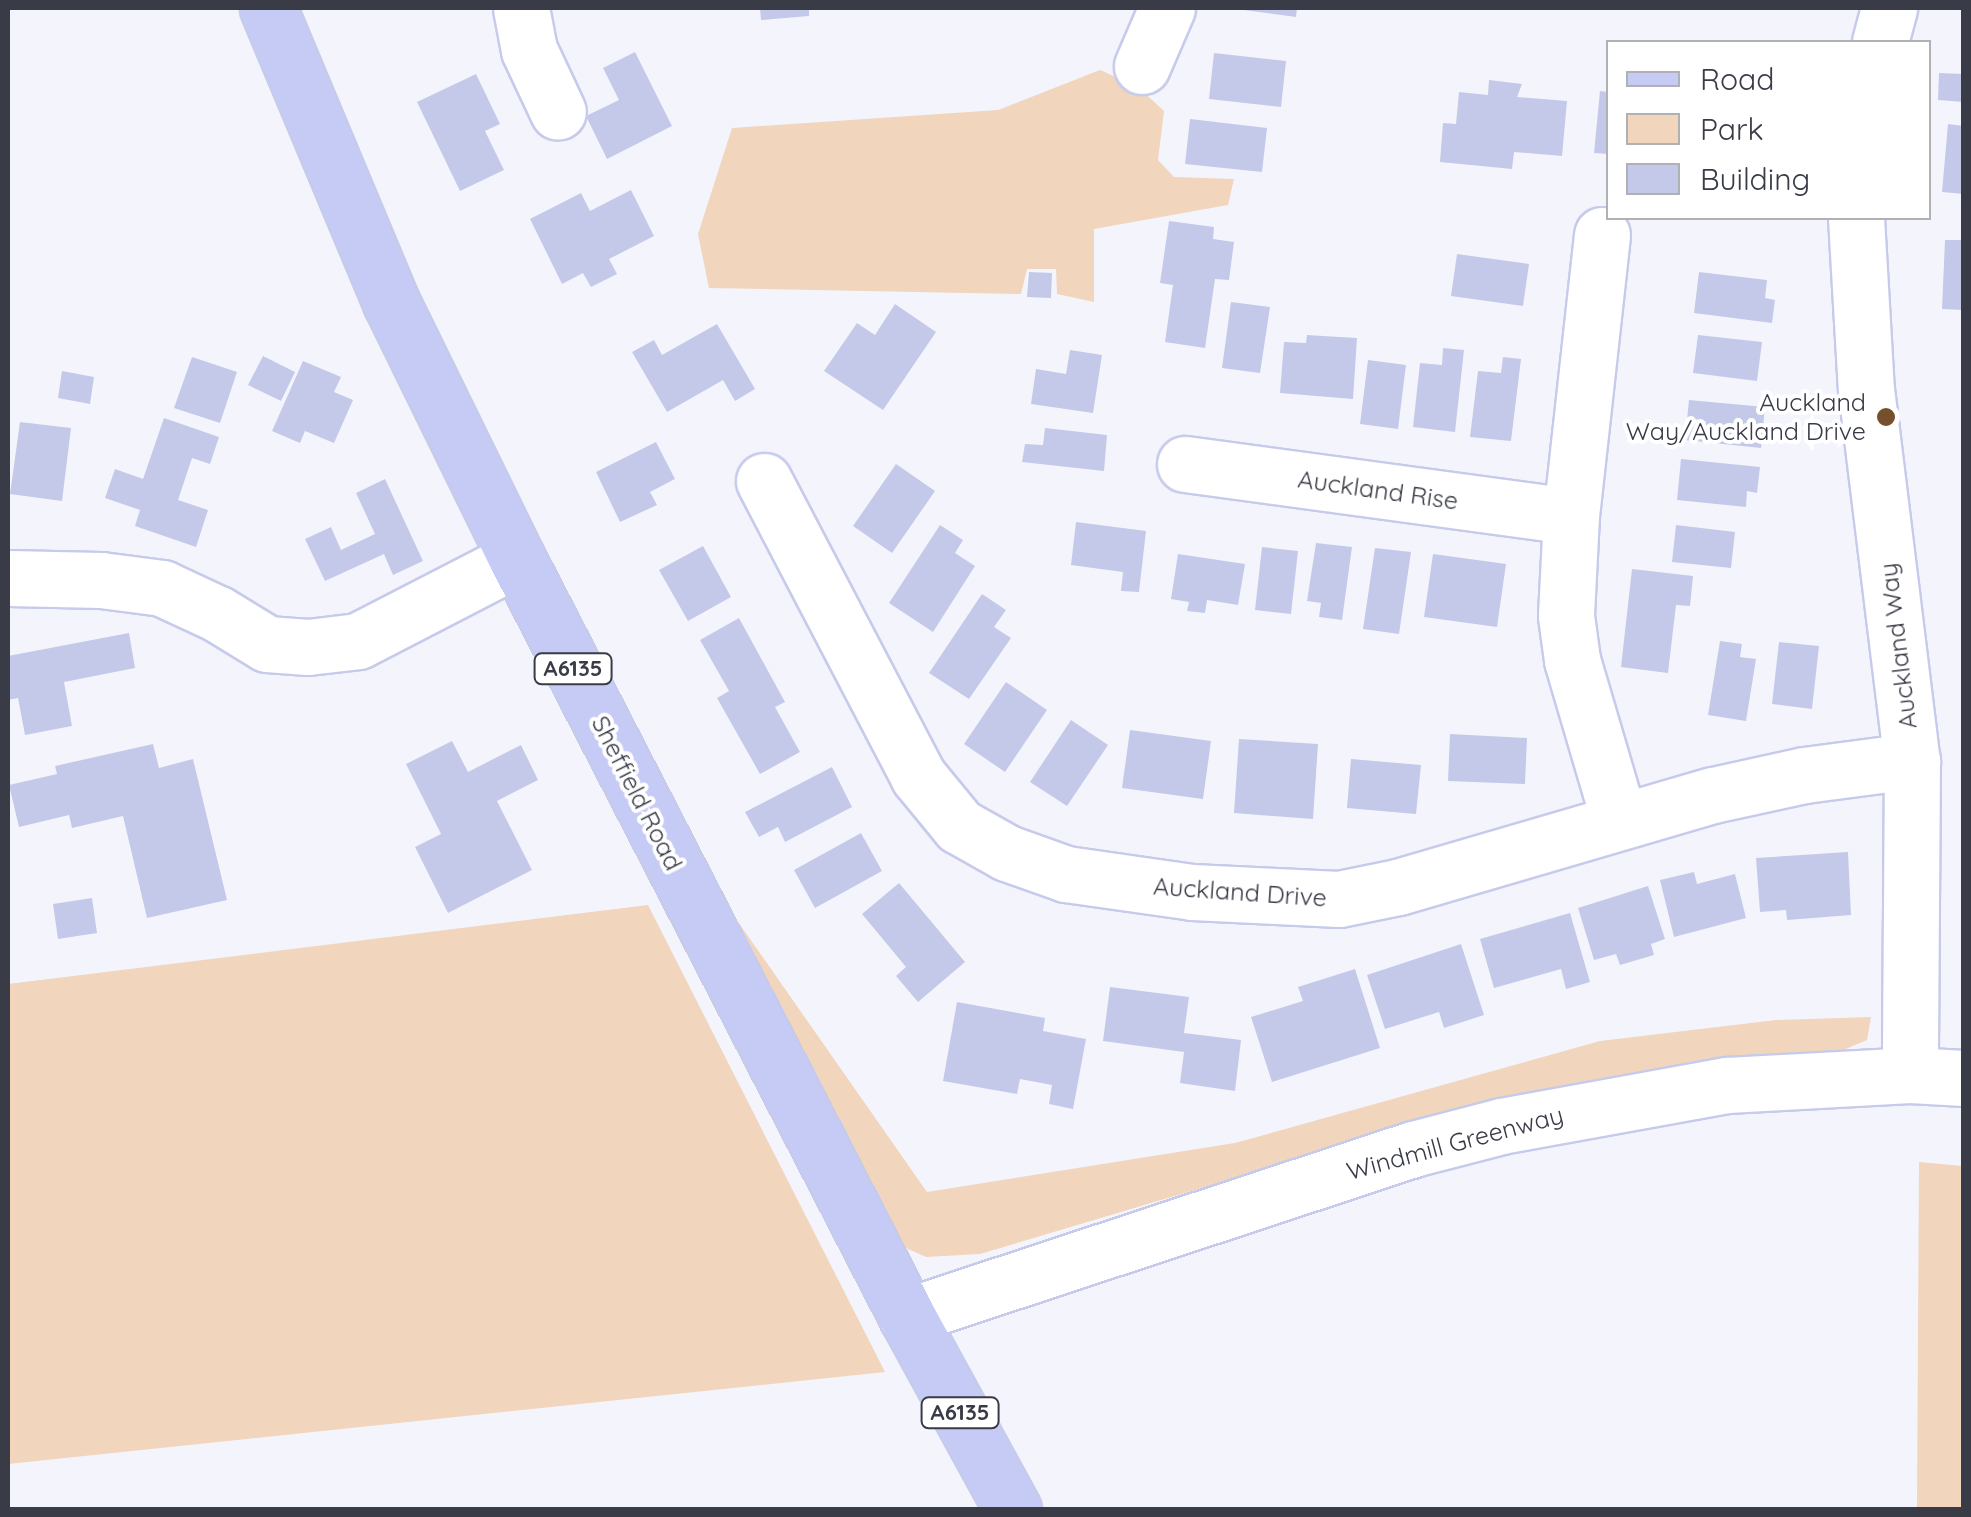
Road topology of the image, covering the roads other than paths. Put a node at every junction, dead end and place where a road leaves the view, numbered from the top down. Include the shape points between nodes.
1 (268, 8) edge
2 (521, 8) edge
3 (1166, 8) edge
4 (1889, 8) edge
5 (1881, 40) edge
6 (1142, 66) dead end
7 (558, 112) dead end
8 (1856, 220) edge
9 (1602, 235) dead end
10 (1185, 464) dead end
11 (764, 481) dead end
12 (1571, 516) junction
13 (516, 559) junction
14 (8, 578) edge
15 (1912, 761) junction
16 (1619, 820) junction
17 (1910, 1075) junction
18 (1964, 1078) edge
19 (907, 1316) junction
20 (1013, 1510) edge

1 - 13 main road, Sheffield Road / A6135 via 391,302
2 - 7 street via 529,50
3 - 6 street
4 - 5 street
8 - 15 street, Auckland Way via 1866,388
9 - 12 street
10 - 12 street, Auckland Rise
11 - 16 street, Auckland Drive via 918,776 959,826 1007,853 1066,874 1192,892 1339,900
12 - 16 street via 1566,616 1572,660
13 - 14 street via 358,641 308,647 267,644 162,588
13 - 19 main road, Sheffield Road / A6135
15 - 16 street, Auckland Drive via 1804,774
15 - 17 street, Auckland Way
17 - 18 street, Windmill Greenway
17 - 19 street, Windmill Greenway via 1727,1085 1501,1126 1413,1148
19 - 20 main road, Sheffield Road / A6135

